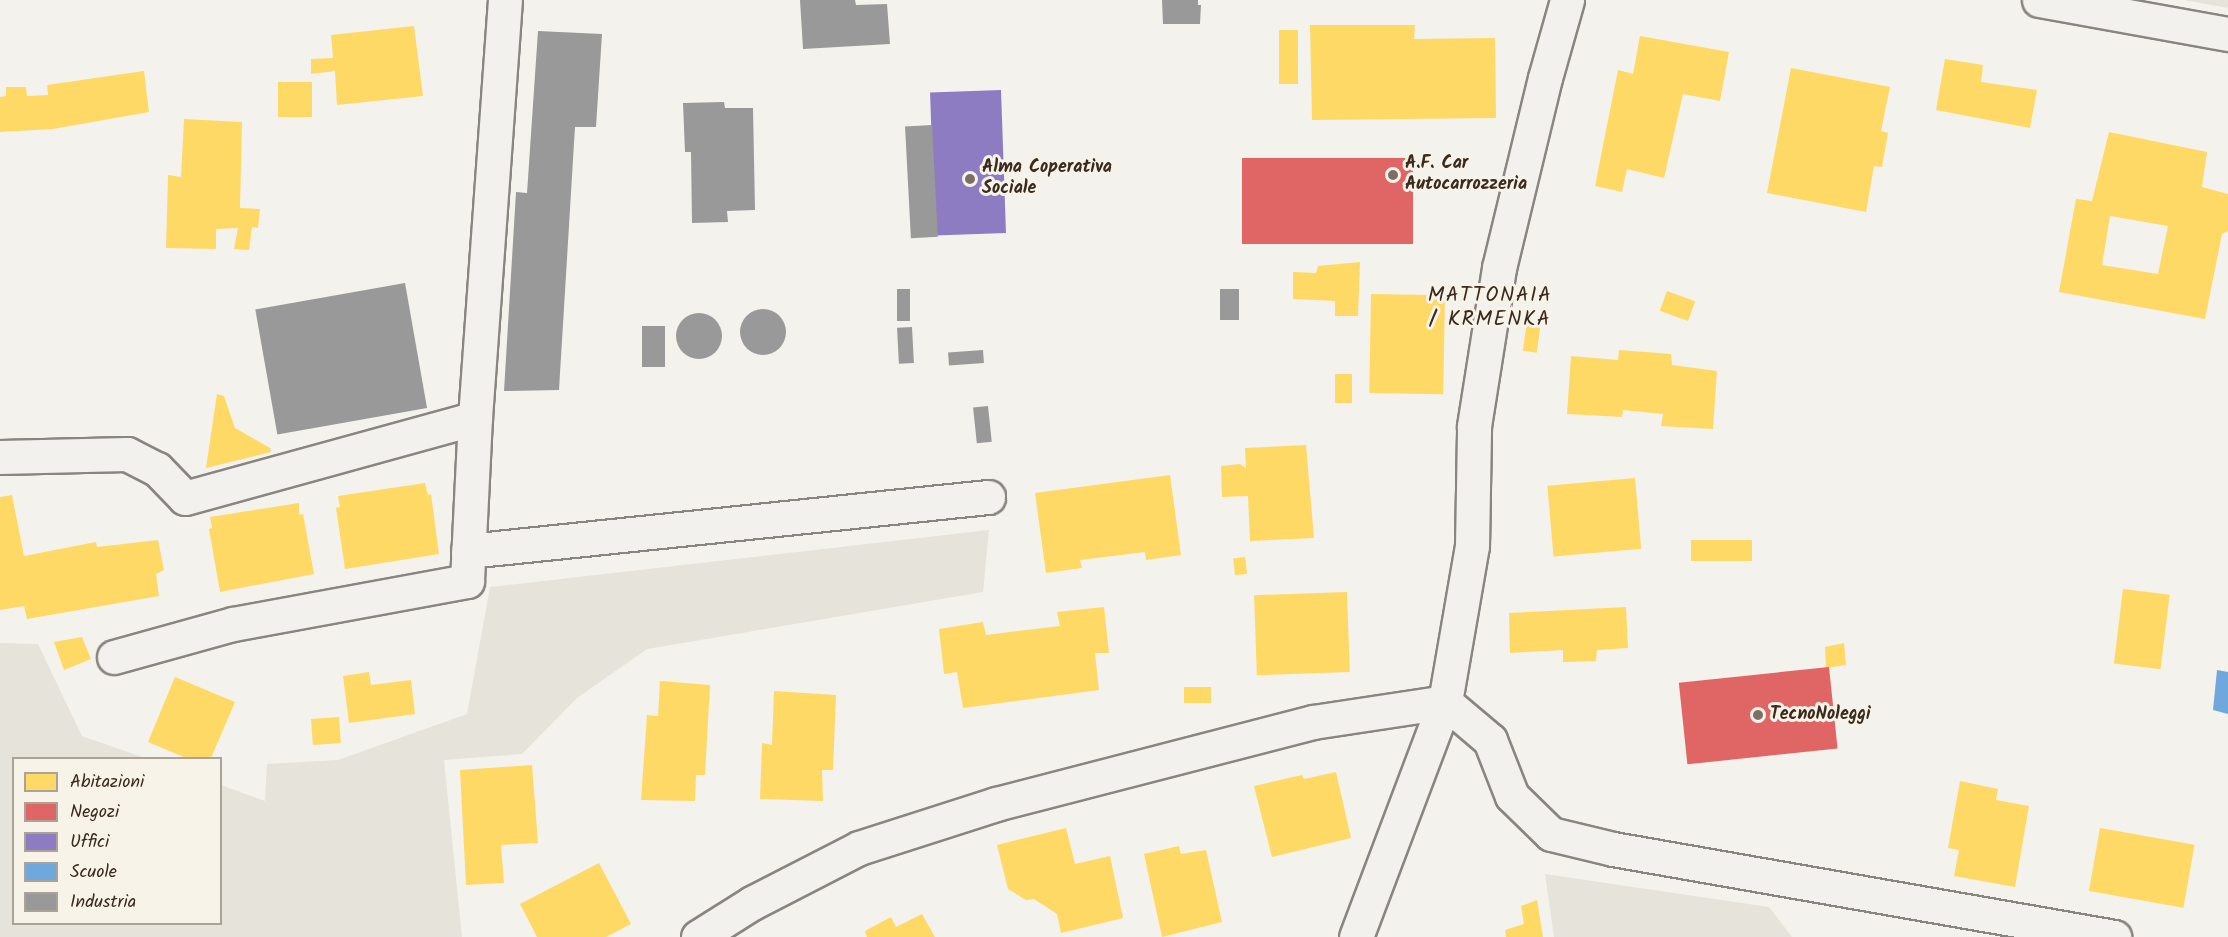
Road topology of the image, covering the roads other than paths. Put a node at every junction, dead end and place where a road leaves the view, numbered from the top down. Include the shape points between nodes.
1 (505, 0) edge
2 (1567, 0) edge
3 (2039, 0) edge
4 (2228, 34) edge
5 (475, 418) junction
6 (0, 457) edge
7 (988, 497) dead end
8 (468, 551) junction
9 (114, 657) dead end
10 (1444, 702) junction
11 (698, 937) edge
12 (1356, 937) edge
13 (2114, 937) edge

1 - 5 street
2 - 10 street via 1499,268 1474,426 1472,546
3 - 4 street
5 - 6 street via 186,498 157,469 127,454
5 - 8 street
7 - 8 street
8 - 9 street via 467,581 233,624
10 - 11 street via 1313,722 986,807 859,848 752,903
10 - 12 street
10 - 13 street via 1490,740 1512,796 1551,834 1613,849

